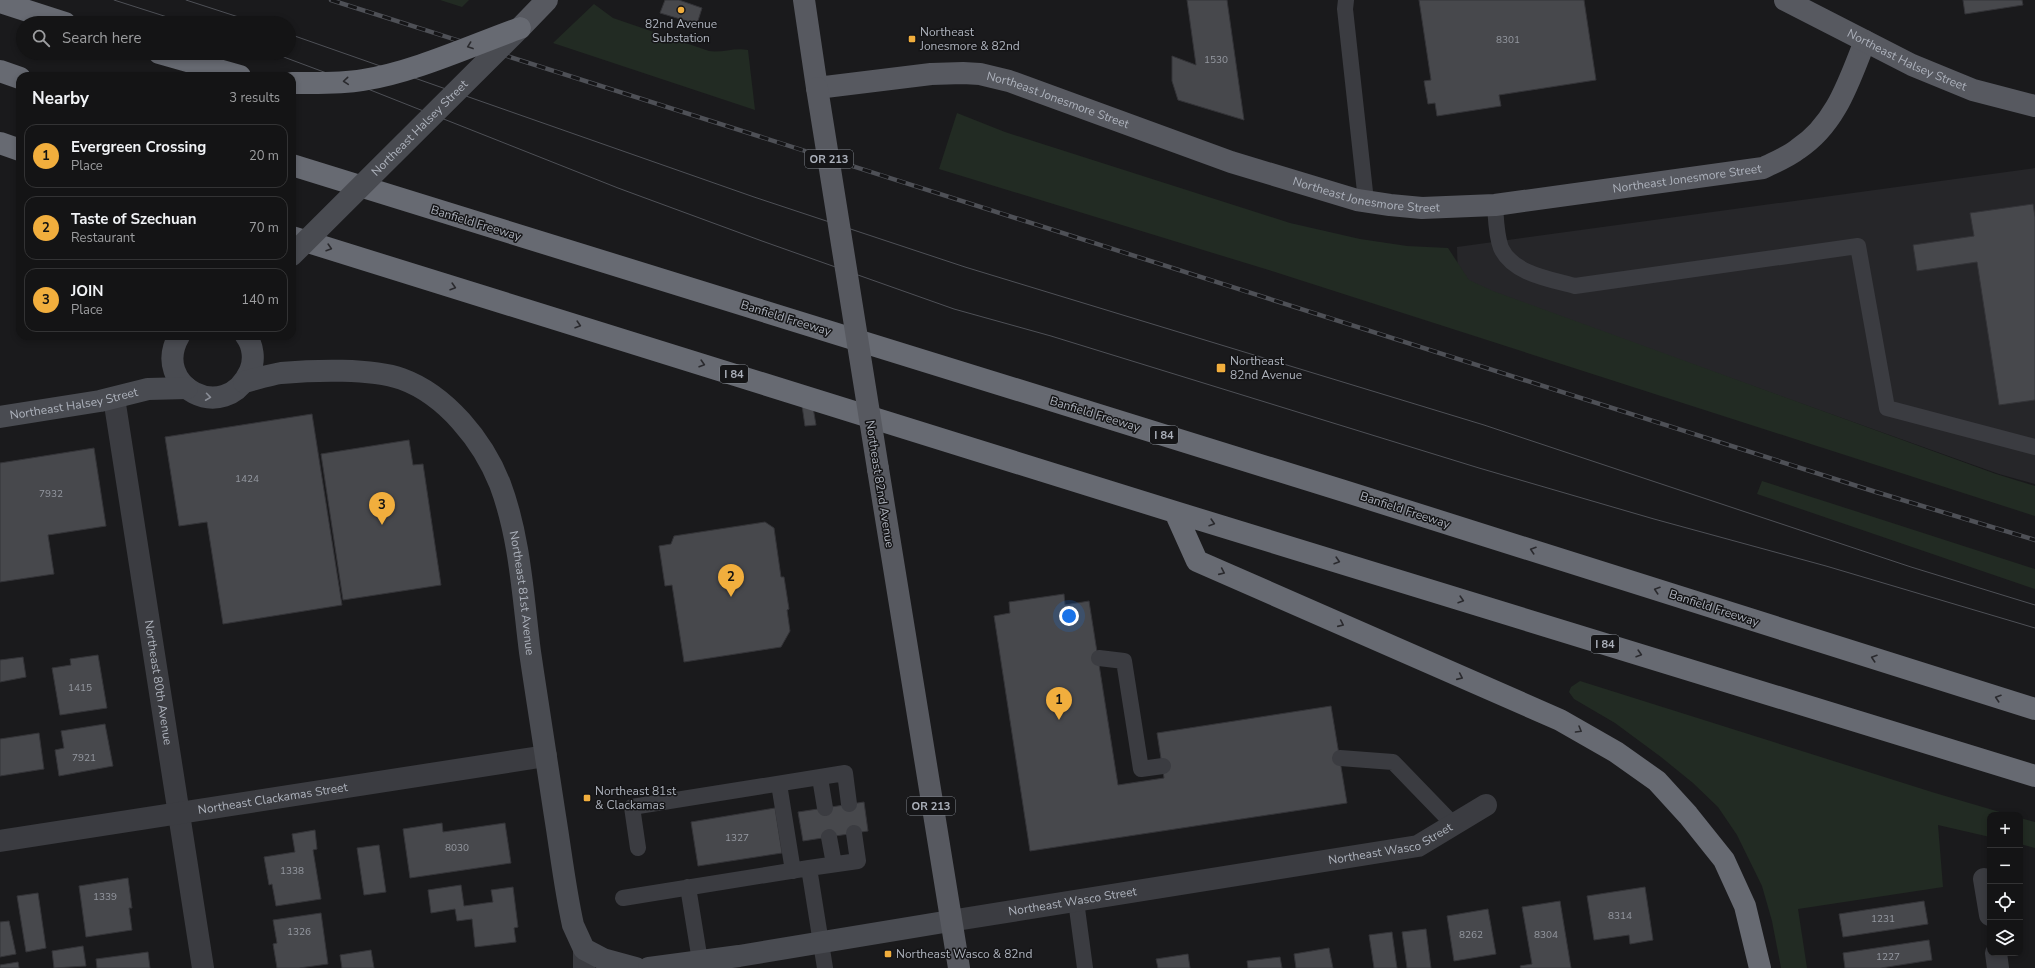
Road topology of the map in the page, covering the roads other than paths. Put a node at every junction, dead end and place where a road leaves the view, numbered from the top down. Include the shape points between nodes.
1 (548, 0) edge
2 (804, 0) edge
3 (1346, 0) edge
4 (0, 2) edge
5 (1791, 2) edge
6 (43, 16) edge
7 (520, 28) junction
8 (1865, 41) junction
9 (184, 60) edge
10 (0, 71) edge
11 (226, 72) edge
12 (16, 77) edge
13 (296, 83) edge
14 (817, 88) junction
15 (2035, 106) edge
16 (0, 143) edge
17 (16, 149) edge
18 (296, 166) edge
19 (1366, 201) junction
20 (1495, 205) junction
21 (296, 238) edge
22 (296, 251) edge
23 (178, 340) edge
24 (248, 340) edge
25 (252, 360) junction
26 (174, 366) junction
27 (280, 373) junction
28 (244, 382) junction
29 (187, 388) junction
30 (148, 389) junction
31 (114, 398) junction
32 (0, 417) edge
33 (2035, 447) edge
34 (1175, 512) junction
35 (1098, 658) dead end
36 (2035, 710) edge
37 (546, 756) junction
38 (1340, 758) dead end
39 (1163, 766) dead end
40 (2035, 776) edge
41 (820, 778) junction
42 (779, 784) junction
43 (850, 804) dead end
44 (1486, 805) dead end
45 (825, 808) dead end
46 (180, 813) junction
47 (1453, 824) junction
48 (854, 833) dead end
49 (829, 837) dead end
50 (0, 841) edge
51 (638, 848) dead end
52 (834, 864) junction
53 (810, 868) junction
54 (792, 871) junction
55 (1984, 879) dead end
56 (688, 887) junction
57 (1987, 897) edge
58 (623, 898) dead end
59 (1076, 901) junction
60 (950, 921) junction
61 (821, 942) junction
62 (1996, 956) edge
63 (584, 959) edge
64 (700, 961) junction
65 (203, 968) edge
66 (636, 968) edge
67 (649, 968) edge
68 (825, 968) edge
69 (958, 968) edge
70 (1086, 968) edge
71 (1760, 968) edge
72 (1998, 968) edge

1 - 7 main road, Northeast Halsey Street
2 - 14 main road, Northeast 82nd Avenue / OR 213
3 - 19 lane
4 - 6 highway
5 - 8 main road, Northeast Halsey Street
7 -> 13 highway, bridge via 400,71 362,80
7 - 22 main road, Northeast Halsey Street, bridge
8 - 15 main road, Northeast Halsey Street via 1912,65 1973,90
8 - 20 main road, Northeast Jonesmore Street via 1836,109 1825,124 1798,149 1763,168
9 - 11 highway
10 - 12 highway
14 - 19 main road, Northeast Jonesmore Street via 931,74 980,74 1009,81 1231,162
14 - 60 main road, Northeast 82nd Avenue / OR 213, bridge
16 - 17 highway
36 -> 18 highway, Banfield Freeway / I 84 via 1344,491
19 - 20 main road, Northeast Jonesmore Street via 1422,208
20 - 33 lane via 1500,246 1510,262 1537,276 1575,286 1858,246 1887,408
21 -> 34 highway, I 84
23 - 26 main road via 173,357
24 - 25 main road via 253,352
25 - 27 main road, Northeast 81st Avenue
25 - 28 main road via 252,366
26 - 29 main road via 180,382
26 - 30 main road, Northeast Halsey Street
27 - 28 main road, Northeast 81st Avenue
27 - 37 main road, Northeast 81st Avenue via 361,372 402,379 420,387 447,408 483,450 500,484 507,509 516,553
29 -> 28 main road via 201,396 214,398 227,396
29 - 30 main road, Northeast Halsey Street
30 - 31 main road, Northeast Halsey Street
31 - 32 main road, Northeast Halsey Street
31 - 46 street, Northeast 80th Avenue
34 -> 40 highway, I 84
34 -> 71 highway via 1197,560 1560,720 1616,752 1656,781 1688,815 1724,860 1745,906
35 - 39 lane via 1124,661 1141,769
37 - 46 street, Northeast Clackamas Street
37 - 63 main road, Northeast 81st Avenue via 569,906
38 - 47 lane via 1393,762
41 - 42 lane
41 - 43 lane via 845,773
41 - 45 lane
42 - 51 lane via 632,807
42 - 54 lane
44 - 47 street, Northeast Wasco Street
46 - 50 street, Northeast Clackamas Street
46 - 65 street, Northeast 80th Avenue
47 - 59 street, Northeast Wasco Street via 1418,846
48 - 52 lane via 858,861
49 - 52 lane
52 - 53 lane
53 - 54 lane
53 - 61 lane
54 - 56 lane
55 - 57 street
56 - 58 lane
56 - 64 lane
59 - 60 street, Northeast Wasco Street
59 - 70 lane
60 - 61 main road, Northeast Wasco Street
60 - 69 main road, Northeast 82nd Avenue / OR 213
61 - 64 main road, Northeast Wasco Street
61 - 68 lane
62 - 72 street
63 - 66 main road via 603,959
64 - 67 main road, Northeast Wasco Street

